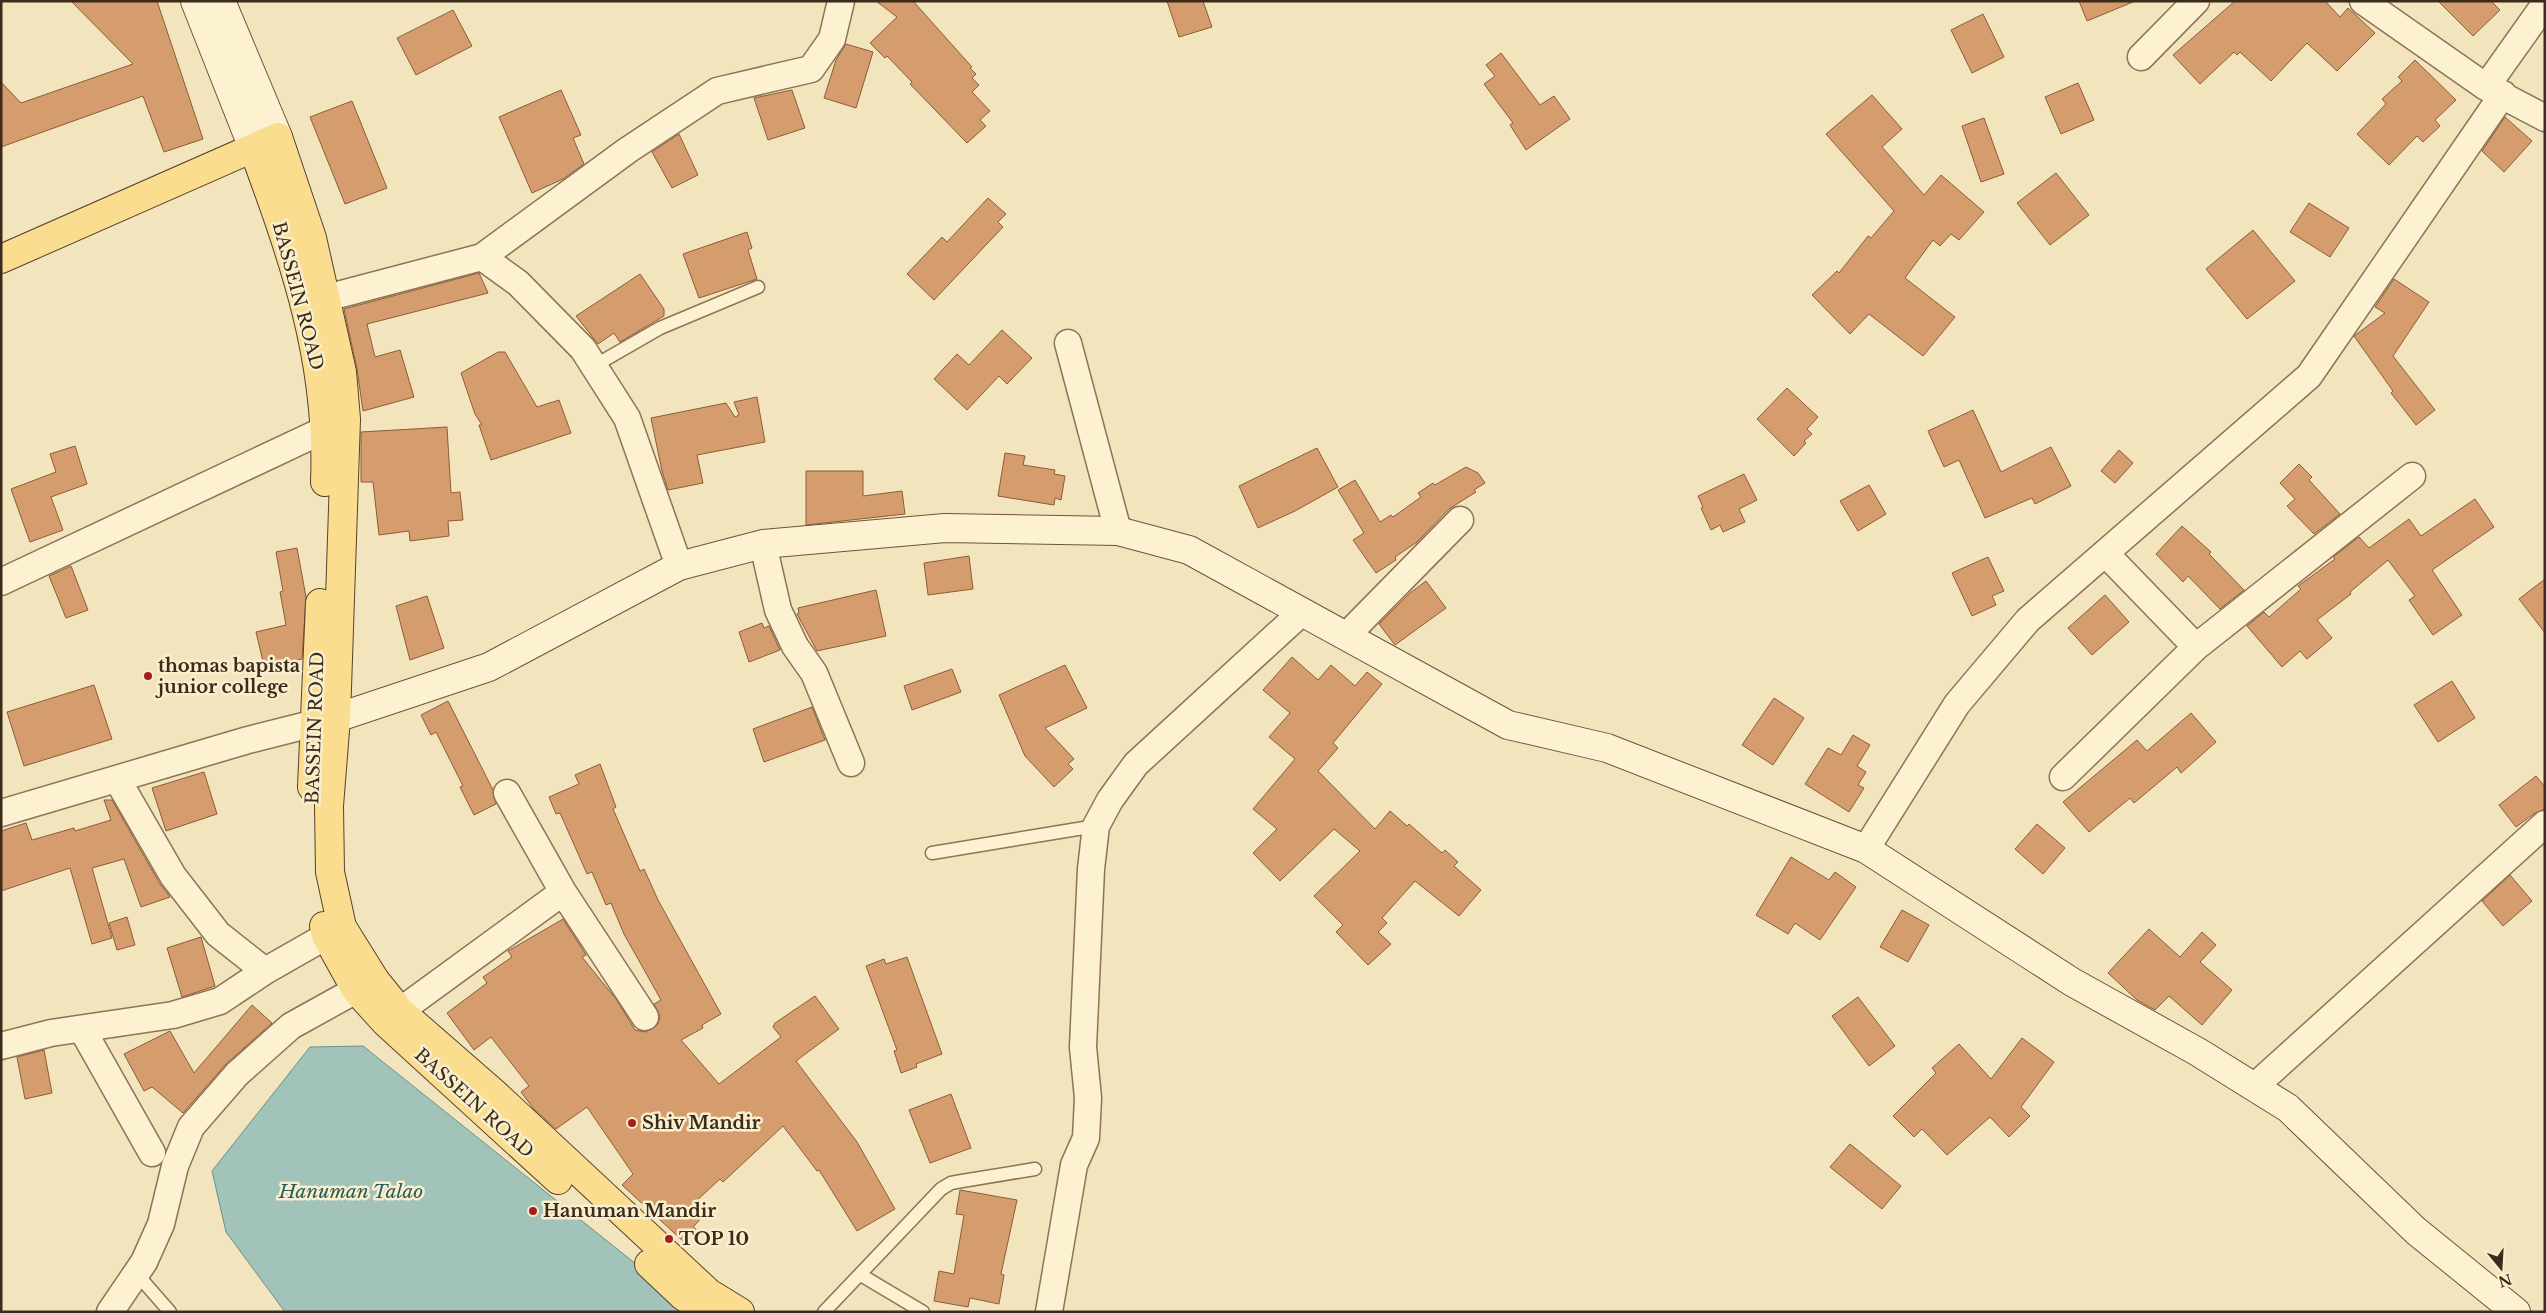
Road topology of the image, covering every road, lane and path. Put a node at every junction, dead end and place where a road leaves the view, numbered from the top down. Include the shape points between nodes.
1 (195, 1) edge
2 (221, 1) edge
3 (841, 1) edge
4 (2196, 1) edge
5 (2363, 1) edge
6 (2545, 4) edge
7 (2141, 57) dead end
8 (2494, 90) junction
9 (2545, 118) edge
10 (278, 137) junction
11 (253, 148) junction
12 (482, 257) junction
13 (1, 259) edge
14 (758, 287) dead end
15 (326, 298) junction
16 (1068, 343) dead end
17 (594, 366) junction
18 (336, 424) junction
19 (2412, 476) dead end
20 (1460, 520) dead end
21 (1118, 531) junction
22 (764, 544) junction
23 (2105, 553) junction
24 (679, 566) junction
25 (1, 582) edge
26 (1302, 612) junction
27 (1346, 636) junction
28 (2196, 647) junction
29 (326, 721) junction
30 (851, 762) dead end
31 (2063, 777) dead end
32 (117, 779) junction
33 (508, 793) dead end
34 (1, 813) edge
35 (2545, 824) edge
36 (1096, 826) junction
37 (1866, 849) junction
38 (932, 853) dead end
39 (563, 892) junction
40 (334, 931) junction
41 (264, 971) junction
42 (366, 985) junction
43 (400, 1011) junction
44 (645, 1017) dead end
45 (82, 1029) junction
46 (1, 1046) edge
47 (2254, 1087) junction
48 (152, 1153) dead end
49 (1035, 1169) dead end
50 (136, 1273) junction
51 (861, 1275) junction
52 (110, 1312) edge
53 (170, 1312) edge
54 (707, 1312) edge
55 (740, 1312) edge
56 (824, 1312) edge
57 (923, 1312) edge
58 (1049, 1312) edge
59 (2516, 1312) edge

1 - 11 main road, BASSEIN ROAD
2 - 10 main road
3 - 12 street via 832,38 811,69 717,92 628,150
4 - 7 street
5 - 8 street
6 - 8 street
8 - 9 street
8 - 23 street via 2309,376
10 - 11 main road
10 - 15 main road via 312,238
11 - 13 main road
11 - 18 main road, BASSEIN ROAD via 288,245
12 - 15 street
12 - 17 street via 518,283 583,349
14 - 17 lane via 660,328
15 - 18 main road via 342,372
16 - 21 street
17 - 24 street via 627,418
18 - 25 street
18 - 29 main road
19 - 28 street
20 - 27 street
21 - 22 main road via 945,528
21 - 26 main road via 1189,550
22 - 24 main road
22 - 30 street via 778,610 795,646 814,674
23 - 28 street
23 - 37 street via 2028,620 1958,704
24 - 29 main road via 489,667
26 - 27 main road
26 - 36 street via 1136,764
27 - 37 main road via 1508,725 1607,748
28 - 31 street
29 - 32 street via 248,740
29 - 40 main road
32 - 34 street
32 - 41 street via 174,876 218,934
33 - 39 street
35 - 47 street
36 - 38 lane
36 - 58 street via 1083,1047 1088,1098 1086,1138 1074,1165
37 - 47 main road via 2072,982
39 - 43 street
39 - 44 street
40 - 41 street
40 - 42 main road
41 - 45 street via 220,1001 173,1015
42 - 43 main road
42 - 50 street via 291,1026 237,1074 191,1127 175,1166 161,1224
42 - 54 main road, BASSEIN ROAD via 386,1023 683,1296
43 - 55 main road via 493,1092 702,1286
45 - 46 street
45 - 48 street
47 - 59 main road via 2288,1108 2416,1231
49 - 51 lane via 951,1183 941,1189
50 - 52 street
50 - 53 lane
51 - 56 lane
51 - 57 lane

